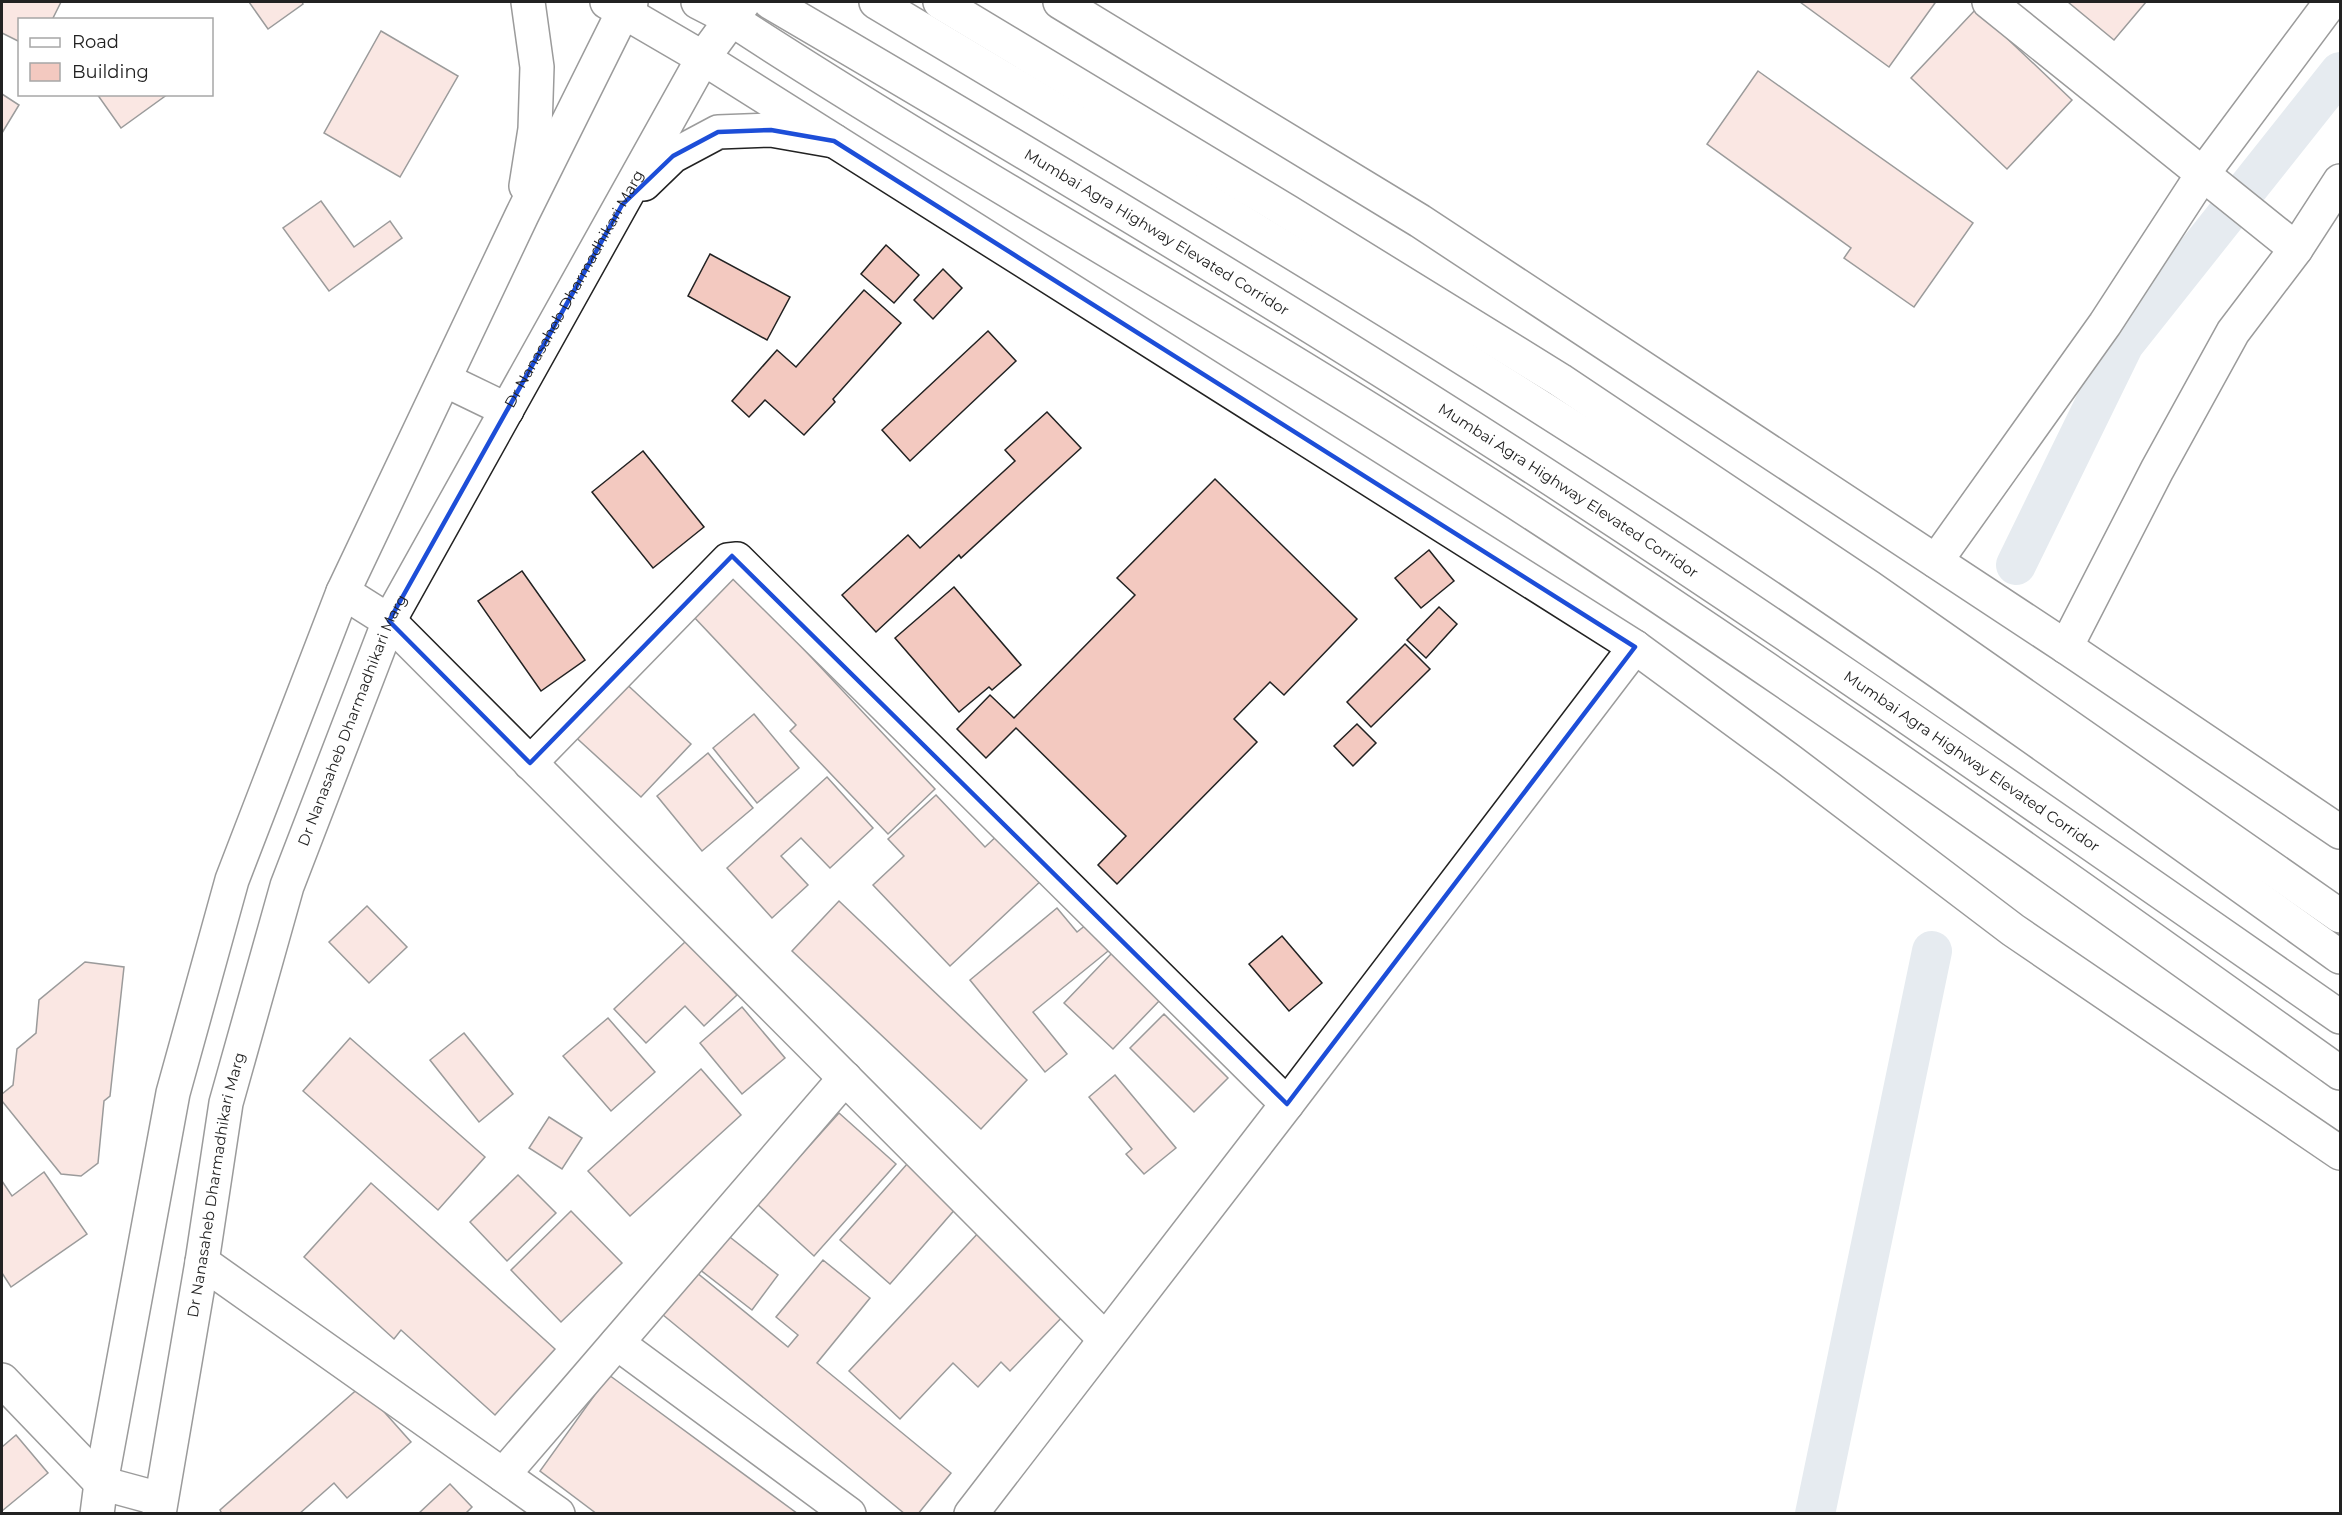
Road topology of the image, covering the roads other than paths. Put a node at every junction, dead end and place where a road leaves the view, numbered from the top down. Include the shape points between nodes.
1 (528, 2) edge
2 (698, 2) edge
3 (770, 2) edge
4 (876, 2) edge
5 (940, 2) edge
6 (1060, 2) edge
7 (1989, 2) edge
8 (2331, 2) edge
9 (620, 5) edge
10 (737, 10) edge
11 (703, 58) junction
12 (834, 141) junction
13 (2207, 178) junction
14 (2340, 181) edge
15 (622, 205) junction
16 (522, 215) junction
17 (2296, 249) junction
18 (445, 380) junction
19 (507, 410) junction
20 (1936, 561) junction
21 (343, 592) junction
22 (389, 621) junction
23 (1635, 647) junction
24 (2066, 647) junction
25 (530, 763) junction
26 (2340, 831) edge
27 (2340, 916) edge
28 (2340, 957) edge
29 (2340, 1017) edge
30 (2340, 1073) edge
31 (845, 1078) junction
32 (1287, 1104) junction
33 (2340, 1154) edge
34 (202, 1262) junction
35 (1105, 1339) junction
36 (617, 1343) junction
37 (2, 1380) edge
38 (503, 1476) junction
39 (99, 1498) edge
40 (160, 1506) edge
41 (558, 1514) edge
42 (849, 1514) edge
43 (971, 1514) edge

1 - 16 main road via 537,67 535,129
2 - 10 main road
3 - 29 main road, Mumbai Agra Highway Elevated Corridor via 1055,169 1424,397 1801,644
4 - 28 main road via 1336,278 1748,541 1971,692
5 - 27 main road via 1560,380 1869,587
6 - 20 main road via 1420,221
7 - 13 main road
8 - 13 main road
9 - 11 main road
9 - 16 main road
10 - 11 main road, Dr Nanasaheb Dharmadhikari Marg
10 - 30 main road via 1438,453 1756,661
11 - 12 main road
11 - 15 main road, Dr Nanasaheb Dharmadhikari Marg
12 - 15 main road via 771,130 718,132 673,156
12 - 23 main road
13 - 17 main road
13 - 20 main road
14 - 17 main road
15 - 19 main road, Dr Nanasaheb Dharmadhikari Marg
16 - 18 main road
17 - 24 main road via 2233,332
18 - 19 main road
18 - 21 main road
19 - 22 main road, Dr Nanasaheb Dharmadhikari Marg
20 - 24 main road
21 - 22 main road
21 - 39 main road via 232,880 173,1093
22 - 25 main road
22 - 34 main road, Dr Nanasaheb Dharmadhikari Marg via 287,886 226,1103
23 - 32 main road
23 - 33 main road via 2013,930
24 - 26 main road
25 - 31 main road
25 - 32 main road via 728,560 737,560
31 - 35 main road
31 - 36 main road
32 - 35 main road
34 - 38 main road
34 - 40 main road, Dr Nanasaheb Dharmadhikari Marg
35 - 43 main road
36 - 38 main road
36 - 42 main road
37 - 39 main road
38 - 41 main road
39 - 40 main road

